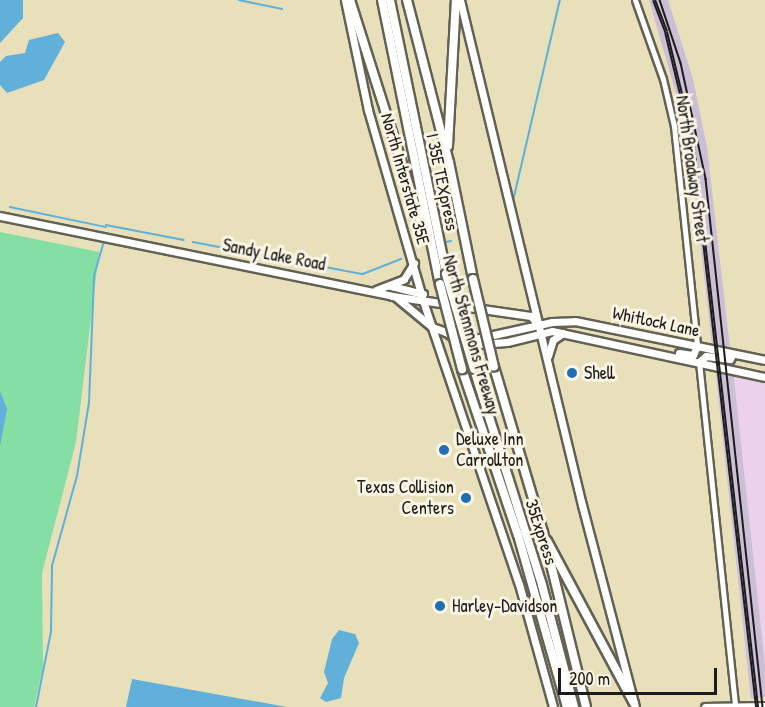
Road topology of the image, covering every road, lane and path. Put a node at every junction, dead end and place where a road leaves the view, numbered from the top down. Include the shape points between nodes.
1 (345, 0) edge
2 (350, 0) edge
3 (376, 0) edge
4 (382, 0) edge
5 (390, 0) edge
6 (407, 0) edge
7 (456, 0) edge
8 (460, 0) edge
9 (636, 0) edge
10 (390, 44) junction
11 (449, 162) junction
12 (0, 216) edge
13 (414, 263) junction
14 (436, 272) junction
15 (391, 286) junction
16 (376, 290) junction
17 (421, 292) junction
18 (396, 297) junction
19 (433, 300) junction
20 (423, 301) junction
21 (432, 327) junction
22 (540, 327) junction
23 (563, 333) junction
24 (697, 346) junction
25 (639, 348) junction
26 (732, 355) junction
27 (765, 360) edge
28 (548, 362) junction
29 (699, 362) junction
30 (474, 369) joint
31 (765, 377) edge
32 (543, 532) junction
33 (635, 705) edge
34 (735, 706) edge
35 (765, 706) edge
36 (553, 707) edge
37 (565, 707) edge
38 (574, 707) edge
39 (586, 707) edge
40 (705, 707) edge

1 - 13 main road, North Interstate 35E via 368,110
2 - 14 highway
3 - 10 highway
4 - 10 highway, North Stemmons Freeway
5 - 30 highway, I 35E TEXpress, bridge via 446,274
6 - 11 highway, North Stemmons Freeway
7 - 11 highway via 447,116
8 - 22 main road
9 - 24 street, North Broadway Street via 663,79 674,126
10 - 14 highway, North Stemmons Freeway
11 - 32 highway, North Stemmons Freeway, bridge via 494,367
12 - 16 main road, Sandy Lake Road
13 - 15 main road via 404,279
13 - 17 main road, North Interstate 35E
14 - 37 highway, North Stemmons Freeway, bridge via 462,369 521,545
15 - 16 main road
15 - 17 main road
16 - 18 main road, Sandy Lake Road
17 - 19 main road
17 - 20 main road, North Interstate 35E
18 - 20 main road, Sandy Lake Road
18 - 21 main road
19 - 20 main road, Sandy Lake Road
19 - 22 main road, Sandy Lake Road via 531,316
20 - 21 main road, North Interstate 35E
21 - 22 main road via 475,339
21 - 36 main road, North Interstate 35E via 519,584
22 - 23 main road, Whitlock Lane
22 - 24 main road, Whitlock Lane via 590,323
22 - 28 main road
23 - 25 main road, Whitlock Lane
23 - 28 main road via 553,340
24 - 25 main road via 693,355
24 - 26 main road, Whitlock Lane
25 - 29 main road, Whitlock Lane
26 - 27 main road, Whitlock Lane
26 - 29 main road via 730,359 706,356
28 - 33 main road
29 - 31 main road, Whitlock Lane
29 - 34 street
30 - 38 highway, 35Express via 542,585
32 - 33 highway
32 - 39 highway, North Stemmons Freeway
34 - 35 main road
34 - 40 main road

